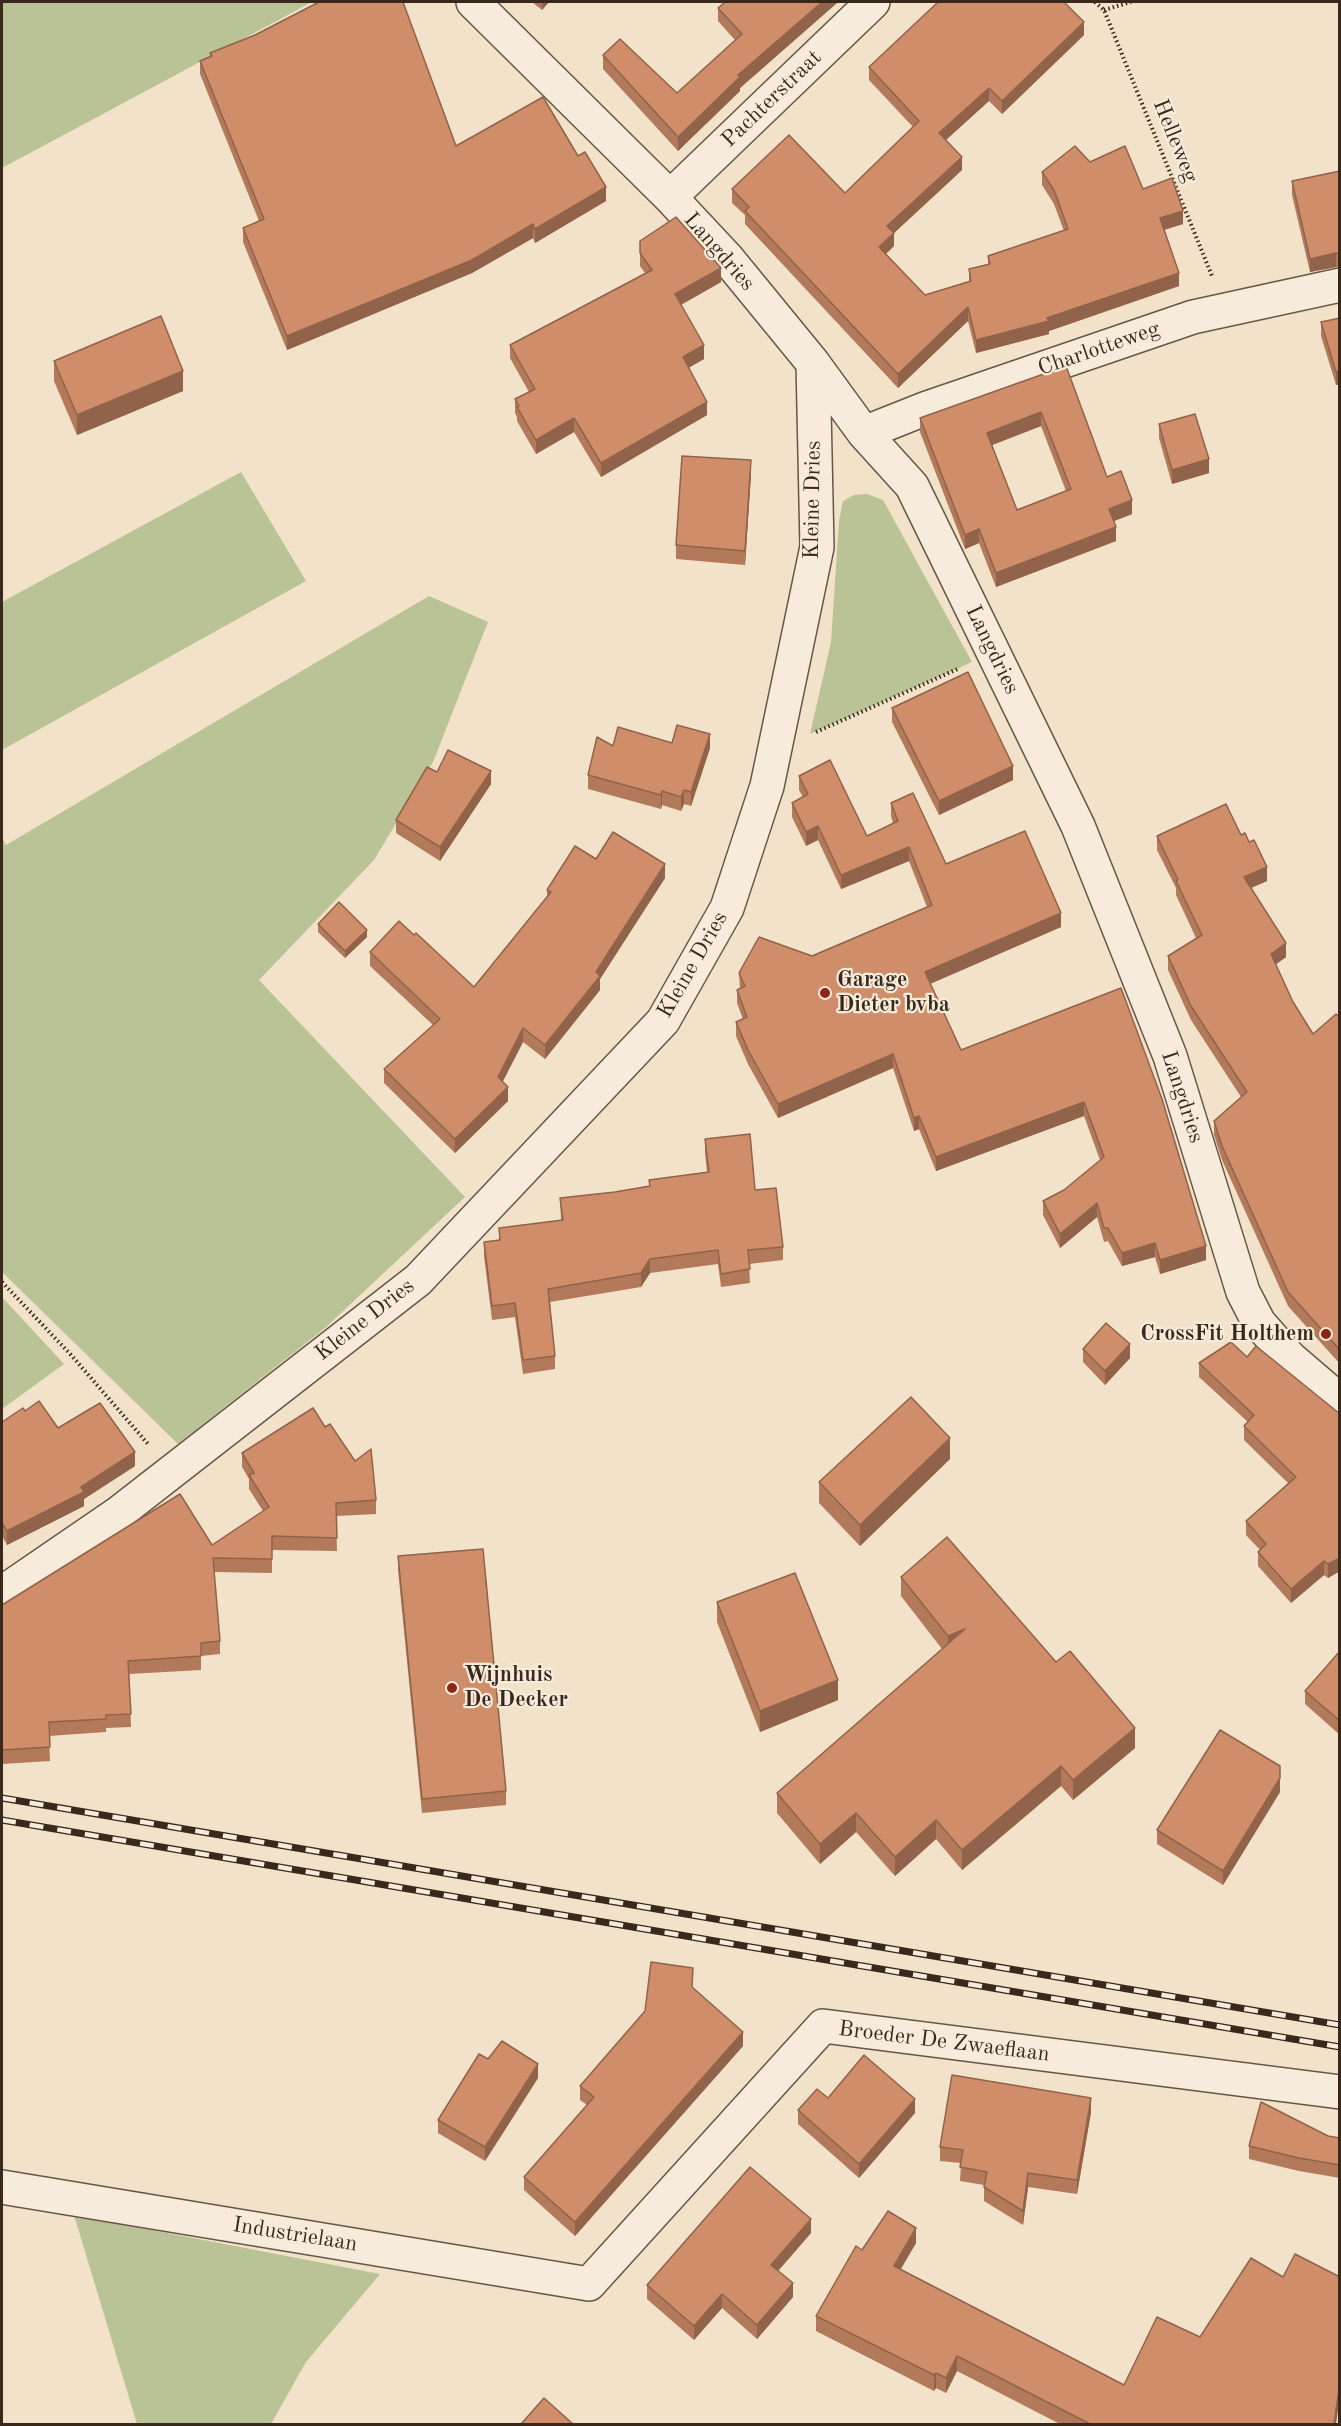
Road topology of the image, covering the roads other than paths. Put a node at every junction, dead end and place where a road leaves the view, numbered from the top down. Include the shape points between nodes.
1 (473, 2) edge
2 (873, 2) edge
3 (670, 197) junction
4 (1340, 285) edge
5 (813, 363) junction
6 (864, 433) junction
7 (1340, 1401) edge
8 (2, 1593) edge
9 (1340, 2092) edge
10 (2, 2187) edge
11 (589, 2284) joint

1 - 3 street, Langdries
2 - 3 street, Pachterstraat
3 - 5 street, Langdries via 727,258
4 - 6 street, Charlotteweg via 1171,324
5 - 6 street, Langdries
5 - 8 street, Kleine Dries via 817,547 767,786 727,908 663,1021 418,1280 120,1512
6 - 7 street, Langdries via 912,486 1078,826 1170,1056 1243,1292 1259,1323 1290,1358
9 - 11 street, Broeder De Zwaeflaan via 823,2026
10 - 11 street, Industrielaan

